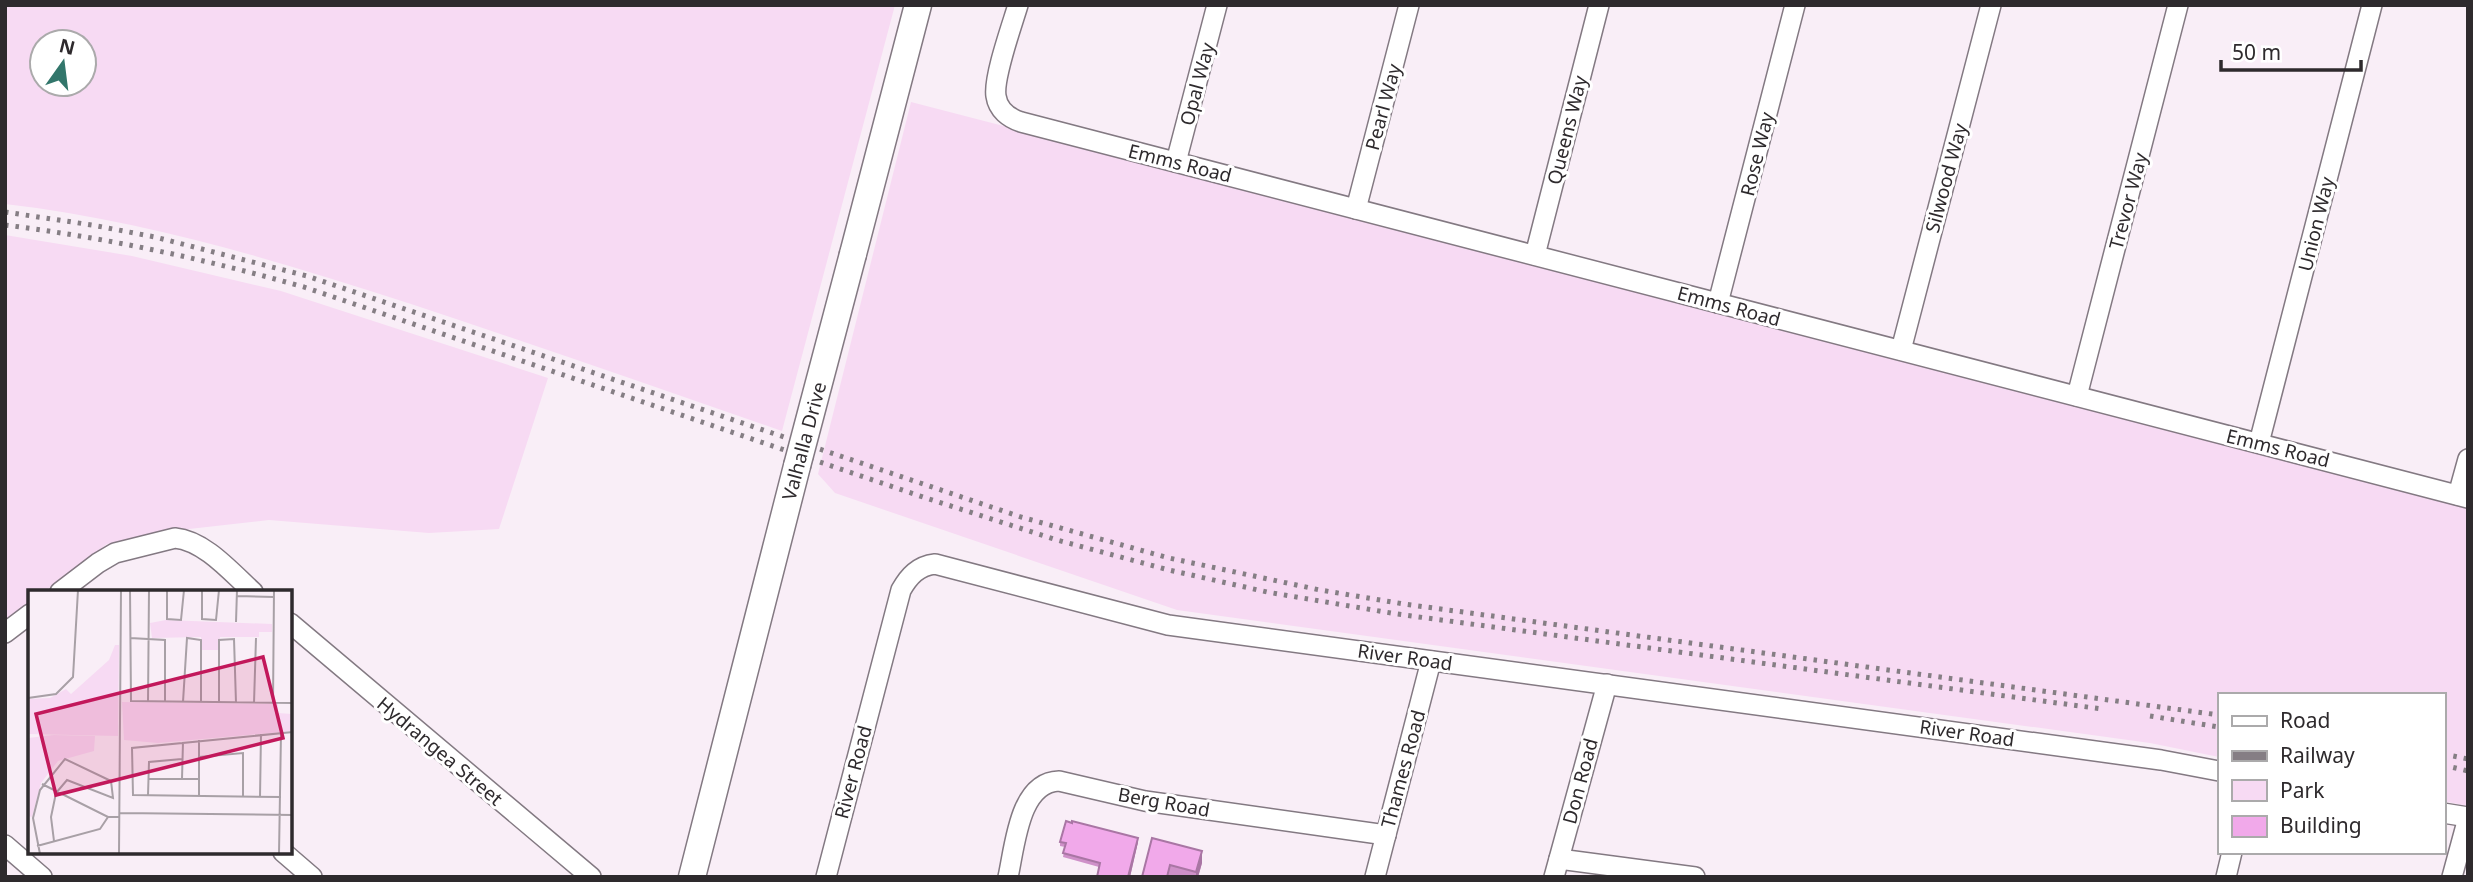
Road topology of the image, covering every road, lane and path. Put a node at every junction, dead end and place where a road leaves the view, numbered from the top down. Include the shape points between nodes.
1 (918, 5) edge
2 (1018, 5) edge
3 (1217, 5) edge
4 (1409, 5) edge
5 (1599, 5) edge
6 (1795, 5) edge
7 (1991, 5) edge
8 (2178, 5) edge
9 (2372, 5) edge
10 (1176, 162) junction
11 (1356, 209) junction
12 (1535, 255) junction
13 (1718, 303) junction
14 (1901, 350) junction
15 (2077, 396) junction
16 (2259, 443) junction
17 (2468, 460) edge
18 (2463, 496) edge
19 (63, 590) edge
20 (251, 590) edge
21 (28, 616) edge
22 (292, 626) edge
23 (5, 633) edge
24 (1431, 661) junction
25 (1606, 684) junction
26 (2218, 771) edge
27 (2445, 813) edge
28 (2468, 818) edge
29 (1386, 835) junction
30 (14, 850) edge
31 (284, 854) edge
32 (2232, 854) edge
33 (1557, 868) edge
34 (42, 877) edge
35 (312, 877) edge
36 (591, 877) edge
37 (692, 877) edge
38 (826, 877) edge
39 (1008, 877) edge
40 (1375, 877) edge
41 (1695, 877) edge
42 (2226, 877) edge
43 (2452, 877) edge

1 - 37 main road, Valhalla Drive, bridge
2 - 10 street, Emms Road via 996,82 998,103 1007,115
3 - 10 street, Opal Way
4 - 11 street, Pearl Way
5 - 12 street, Queens Way
6 - 13 street, Rose Way
7 - 14 street, Silwood Way
8 - 15 street, Trevor Way
9 - 16 street, Union Way
10 - 11 street, Emms Road
11 - 12 street, Emms Road
12 - 13 street, Emms Road
13 - 14 street, Emms Road
14 - 15 street, Emms Road
15 - 16 street, Emms Road
16 - 18 street, Emms Road
17 - 18 street
19 - 20 street via 116,553 175,538 201,547
21 - 23 street
22 - 36 street, Hydrangea Street
24 - 25 street, River Road
24 - 29 street, Thames Road
24 - 38 street, River Road via 1168,625 926,565 913,573 901,590
25 - 26 street, River Road
25 - 33 street, Don Road
27 - 28 street
28 - 43 street
29 - 39 street, Berg Road via 1145,801 1050,781 1026,802
29 - 40 street, Thames Road
30 - 34 street
31 - 35 street
32 - 42 street
33 - 41 street

